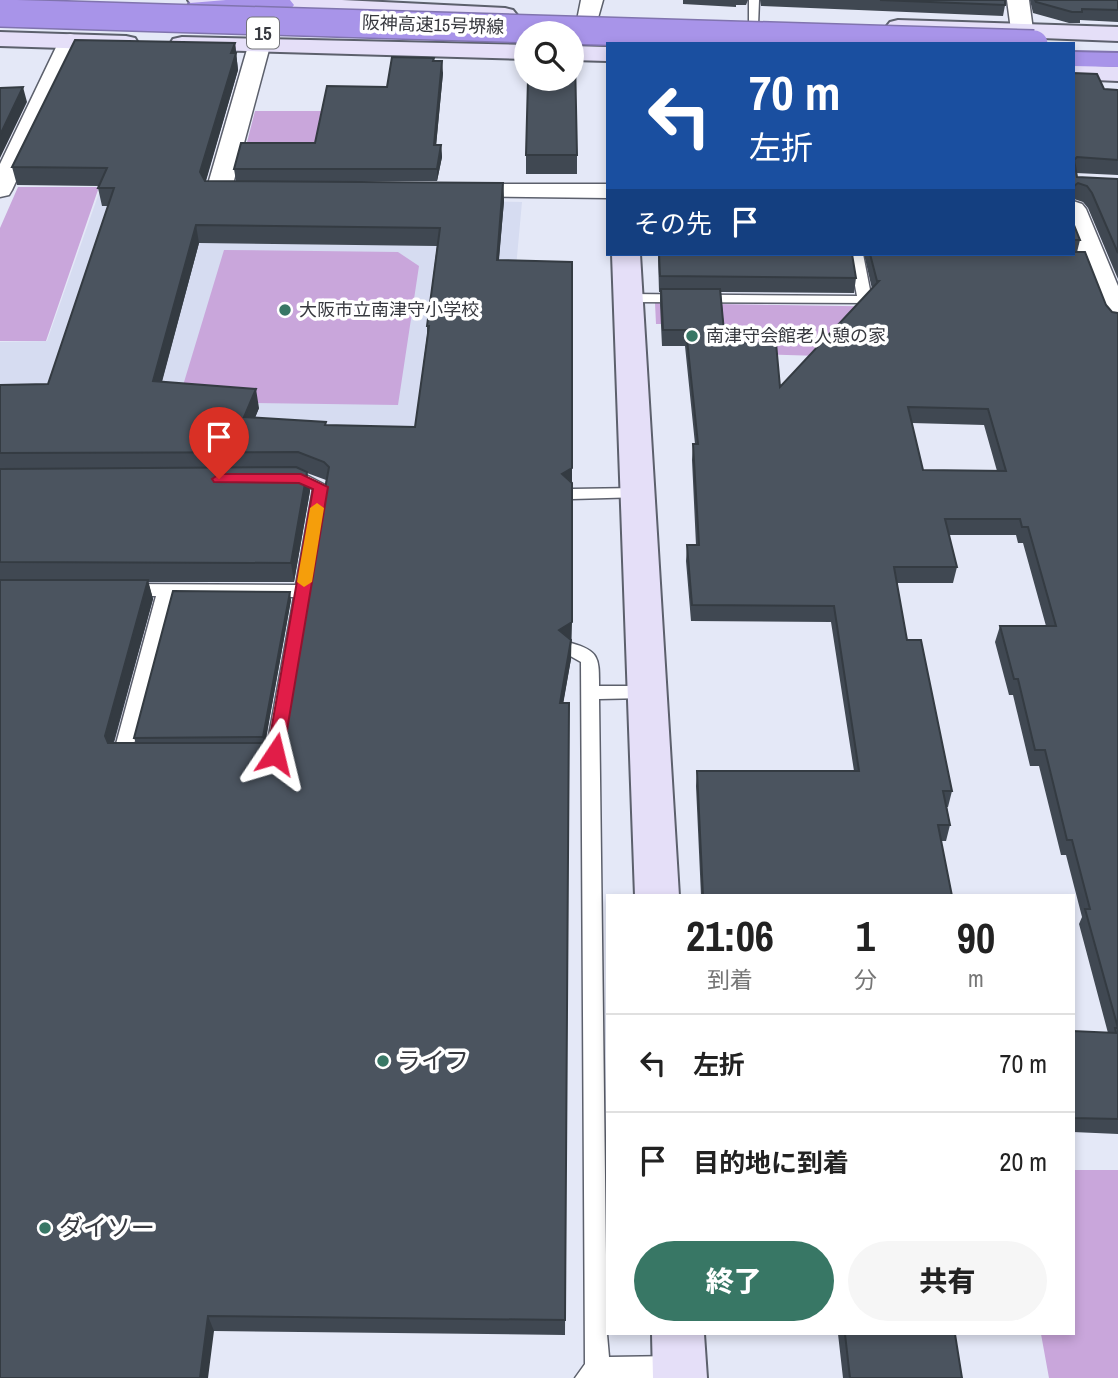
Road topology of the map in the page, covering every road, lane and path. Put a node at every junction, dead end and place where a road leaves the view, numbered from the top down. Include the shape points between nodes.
1 (200, 0) edge
2 (1018, 0) edge
3 (284, 2) edge
4 (0, 4) edge
5 (590, 10) edge
6 (754, 12) edge
7 (0, 13) edge
8 (0, 26) edge
9 (1118, 34) edge
10 (1028, 37) edge
11 (0, 39) edge
12 (70, 41) junction
13 (514, 41) edge
14 (584, 42) edge
15 (606, 43) edge
16 (1075, 45) edge
17 (1118, 46) edge
18 (259, 47) junction
19 (514, 52) edge
20 (584, 53) edge
21 (606, 54) edge
22 (1075, 59) edge
23 (1118, 60) edge
24 (1075, 72) edge
25 (1118, 74) edge
26 (1, 185) edge
27 (273, 191) edge
28 (439, 191) edge
29 (606, 191) edge
30 (1075, 216) edge
31 (626, 256) edge
32 (856, 256) edge
33 (629, 298) junction
34 (1115, 304) edge
35 (273, 478) edge
36 (637, 493) junction
37 (572, 494) edge
38 (111, 590) edge
39 (166, 590) junction
40 (303, 591) junction
41 (571, 649) edge
42 (647, 692) junction
43 (590, 693) junction
44 (150, 754) edge
45 (247, 754) edge
46 (657, 894) edge
47 (679, 1360) edge
48 (592, 1373) edge

1 - 3 street
2 - 10 street
3 - 4 highway via 224,9
3 - 5 street
3 - 18 street
5 - 6 street
6 - 10 street
7 - 10 highway, 阪神高速15号堺線 / 15, bridge
8 - 13 highway, 阪神高速15号堺線 / 15
9 - 10 street
11 - 12 street
12 - 18 street
12 - 26 street
14 - 15 highway
16 - 17 highway
18 - 19 street
18 - 27 street via 218,191
20 - 21 street
22 - 23 highway
24 - 25 street
28 - 29 street
30 - 34 street via 1088,261
31 - 33 street
32 - 33 lane via 865,300
33 - 36 street
35 - 40 lane via 301,478 321,487
36 - 37 lane
36 - 42 street
38 - 39 lane
39 - 40 lane
39 - 44 lane via 122,755
40 - 45 lane via 275,754
41 - 43 lane via 590,659
42 - 43 lane
42 - 46 street
43 - 48 lane
47 - 48 lane

